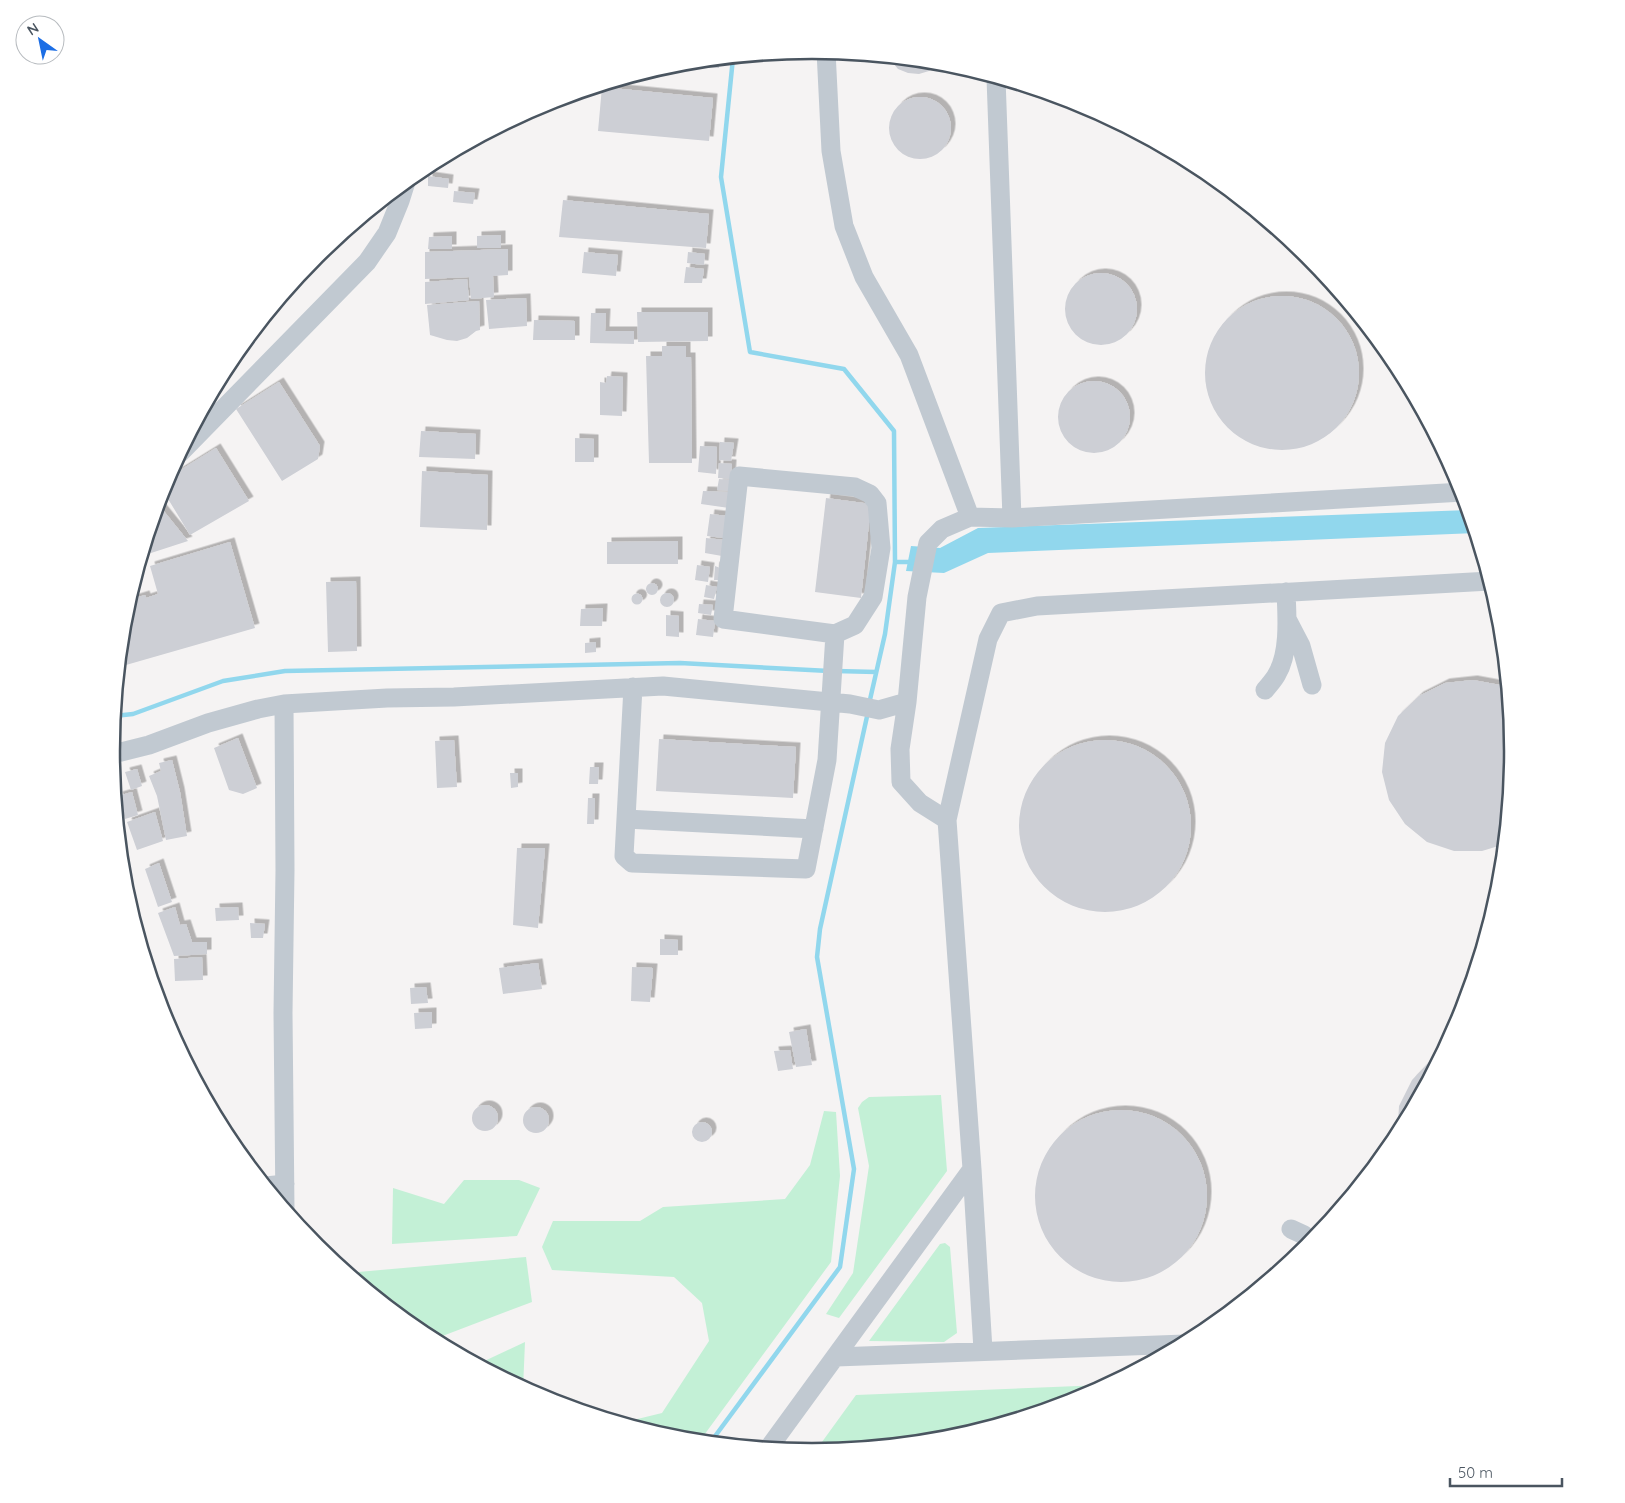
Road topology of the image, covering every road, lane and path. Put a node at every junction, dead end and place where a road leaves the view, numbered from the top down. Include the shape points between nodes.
1 (826, 59) edge
2 (996, 83) edge
3 (402, 194) edge
4 (195, 438) edge
5 (1455, 492) edge
6 (970, 517) junction
7 (1012, 518) junction
8 (1484, 581) edge
9 (1286, 592) junction
10 (1288, 621) junction
11 (834, 634) junction
12 (1312, 685) dead end
13 (634, 687) junction
14 (1266, 690) dead end
15 (830, 702) junction
16 (906, 702) junction
17 (284, 704) junction
18 (120, 751) edge
19 (626, 819) junction
20 (947, 820) junction
21 (814, 829) junction
22 (972, 1169) junction
23 (286, 1184) junction
24 (273, 1185) edge
25 (285, 1200) edge
26 (1291, 1228) dead end
27 (1306, 1237) edge
28 (1170, 1344) edge
29 (983, 1350) junction
30 (836, 1357) junction
31 (772, 1443) edge

1 - 6 street via 832,151 844,226 864,278 909,355
2 - 7 street
3 - 4 street via 387,233 367,262
5 - 7 street
6 - 7 street
6 - 16 street via 942,529 928,543 917,597
8 - 9 street
9 - 10 street
9 - 20 street via 1038,606 1001,613 988,640
10 - 12 street
10 - 14 street via 1284,655 1278,673
11 - 11 street via 723,619 739,476 855,486 870,494 877,503 881,548 873,597 855,624
11 - 15 street
13 - 15 street via 663,686
13 - 17 street
13 - 19 street
15 - 16 street via 879,710
15 - 21 street via 827,760
16 - 20 street via 900,749 901,782 920,803
17 - 18 street via 217,720 149,745
17 - 23 street
19 - 21 street
19 - 21 street via 624,856 632,863 806,869
20 - 22 street
22 - 29 street
22 - 30 street
23 - 24 street
23 - 25 street
26 - 27 street
28 - 29 street
29 - 30 street
30 - 31 street

